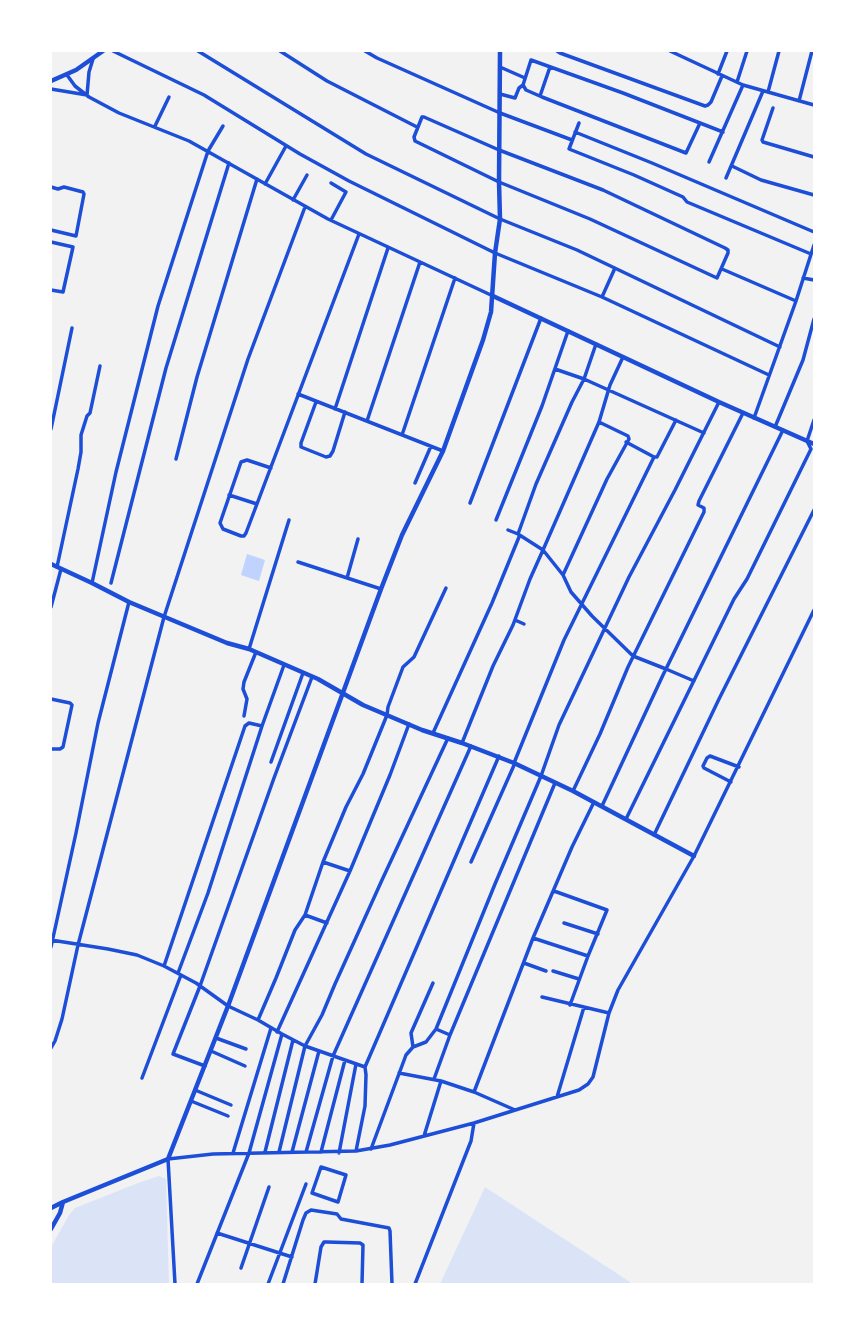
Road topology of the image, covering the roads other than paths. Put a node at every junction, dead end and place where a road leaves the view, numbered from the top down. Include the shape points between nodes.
1 (103, 51) edge
2 (113, 51) edge
3 (198, 51) edge
4 (280, 51) edge
5 (365, 51) edge
6 (500, 51) edge
7 (557, 51) edge
8 (670, 51) edge
9 (727, 51) edge
10 (747, 51) edge
11 (780, 51) edge
12 (812, 51) edge
13 (93, 59) junction
14 (500, 67) junction
15 (550, 67) junction
16 (67, 74) junction
17 (720, 75) junction
18 (526, 78) junction
19 (51, 81) edge
20 (737, 82) junction
21 (523, 85) junction
22 (743, 85) junction
23 (51, 89) edge
24 (763, 90) junction
25 (768, 92) junction
26 (500, 94) junction
27 (87, 95) junction
28 (540, 96) junction
29 (169, 97) dead end
30 (798, 101) junction
31 (814, 105) edge
32 (773, 108) dead end
33 (500, 112) junction
34 (579, 123) dead end
35 (700, 123) junction
36 (155, 126) junction
37 (223, 126) dead end
38 (417, 127) junction
39 (575, 132) junction
40 (723, 132) junction
41 (572, 140) junction
42 (286, 146) junction
43 (499, 150) junction
44 (208, 151) junction
45 (814, 156) edge
46 (709, 162) dead end
47 (229, 163) junction
48 (732, 166) junction
49 (307, 175) dead end
50 (726, 178) dead end
51 (257, 180) junction
52 (499, 182) junction
53 (331, 183) dead end
54 (264, 184) junction
55 (51, 187) edge
56 (814, 195) edge
57 (293, 200) junction
58 (305, 207) junction
59 (500, 218) junction
60 (331, 220) junction
61 (51, 230) edge
62 (814, 232) edge
63 (360, 234) junction
64 (51, 242) edge
65 (814, 245) edge
66 (388, 248) junction
67 (495, 253) junction
68 (811, 254) junction
69 (420, 262) junction
70 (615, 268) junction
71 (722, 269) junction
72 (455, 278) junction
73 (803, 278) junction
74 (814, 280) edge
75 (51, 290) edge
76 (493, 296) junction
77 (602, 297) junction
78 (796, 301) junction
79 (541, 318) junction
80 (814, 319) edge
81 (72, 328) dead end
82 (568, 331) junction
83 (596, 344) junction
84 (780, 347) junction
85 (623, 357) junction
86 (100, 366) dead end
87 (555, 369) junction
88 (770, 375) junction
89 (584, 379) junction
90 (608, 391) junction
91 (298, 394) junction
92 (316, 402) junction
93 (719, 402) junction
94 (335, 409) junction
95 (345, 412) junction
96 (743, 413) junction
97 (754, 418) junction
98 (676, 420) junction
99 (814, 420) edge
100 (367, 421) junction
101 (599, 422) junction
102 (775, 427) junction
103 (51, 430) edge
104 (783, 430) junction
105 (704, 433) junction
106 (402, 435) junction
107 (807, 441) junction
108 (626, 442) junction
109 (814, 444) edge
110 (431, 446) junction
111 (444, 451) junction
112 (654, 457) junction
113 (176, 459) dead end
114 (271, 468) junction
115 (415, 483) dead end
116 (229, 495) junction
117 (470, 503) dead end
118 (257, 504) junction
119 (814, 510) edge
120 (289, 520) dead end
121 (496, 520) dead end
122 (508, 530) dead end
123 (518, 535) junction
124 (358, 539) dead end
125 (543, 550) junction
126 (298, 562) dead end
127 (51, 564) edge
128 (59, 568) junction
129 (563, 575) junction
130 (347, 578) junction
131 (92, 583) junction
132 (111, 583) dead end
133 (446, 588) dead end
134 (381, 589) junction
135 (129, 602) junction
136 (581, 604) junction
137 (51, 607) edge
138 (814, 610) edge
139 (164, 616) junction
140 (515, 620) junction
141 (524, 624) dead end
142 (605, 628) junction
143 (249, 649) junction
144 (256, 652) junction
145 (634, 656) junction
146 (284, 665) junction
147 (666, 669) junction
148 (303, 673) junction
149 (312, 677) junction
150 (694, 681) junction
151 (343, 693) junction
152 (51, 698) edge
153 (387, 715) junction
154 (244, 716) dead end
155 (409, 724) junction
156 (262, 726) junction
157 (433, 733) junction
158 (448, 738) junction
159 (462, 742) junction
160 (471, 746) junction
161 (51, 749) edge
162 (499, 756) junction
163 (271, 762) dead end
164 (515, 763) junction
165 (739, 767) junction
166 (541, 776) junction
167 (731, 782) junction
168 (555, 783) junction
169 (573, 791) junction
170 (594, 802) junction
171 (602, 806) junction
172 (626, 819) junction
173 (654, 835) junction
174 (694, 856) junction
175 (323, 862) junction
176 (471, 862) dead end
177 (350, 871) junction
178 (554, 891) junction
179 (305, 915) junction
180 (327, 923) junction
181 (564, 923) dead end
182 (598, 934) junction
183 (533, 938) junction
184 (52, 941) edge
185 (78, 945) junction
186 (51, 947) edge
187 (588, 956) junction
188 (524, 963) junction
189 (164, 966) junction
190 (553, 970) dead end
191 (546, 971) dead end
192 (179, 974) junction
193 (579, 979) junction
194 (433, 983) dead end
195 (200, 986) junction
196 (542, 997) dead end
197 (570, 1005) junction
198 (228, 1006) junction
199 (584, 1007) junction
200 (609, 1013) junction
201 (258, 1020) junction
202 (271, 1028) junction
203 (436, 1029) junction
204 (277, 1032) junction
205 (282, 1034) junction
206 (450, 1035) junction
207 (216, 1038) junction
208 (293, 1040) junction
209 (305, 1046) junction
210 (413, 1047) junction
211 (51, 1048) edge
212 (246, 1049) dead end
213 (319, 1051) junction
214 (210, 1052) junction
215 (333, 1056) junction
216 (345, 1060) junction
217 (356, 1064) junction
218 (205, 1066) junction
219 (245, 1066) dead end
220 (365, 1067) junction
221 (399, 1073) junction
222 (142, 1078) dead end
223 (434, 1079) junction
224 (441, 1081) junction
225 (195, 1090) junction
226 (474, 1092) junction
227 (557, 1097) junction
228 (191, 1101) junction
229 (231, 1105) dead end
230 (515, 1110) junction
231 (228, 1116) dead end
232 (474, 1123) junction
233 (424, 1136) junction
234 (371, 1149) junction
235 (356, 1151) junction
236 (265, 1152) junction
237 (279, 1152) junction
238 (292, 1152) junction
239 (306, 1152) junction
240 (321, 1152) junction
241 (339, 1152) junction
242 (233, 1153) junction
243 (249, 1153) junction
244 (168, 1160) junction
245 (306, 1184) dead end
246 (270, 1187) dead end
247 (304, 1191) junction
248 (312, 1193) junction
249 (64, 1202) junction
250 (51, 1208) edge
251 (51, 1229) edge
252 (218, 1233) junction
253 (250, 1243) junction
254 (279, 1253) junction
255 (292, 1258) junction
256 (241, 1268) dead end
257 (176, 1284) edge
258 (197, 1284) edge
259 (268, 1284) edge
260 (283, 1284) edge
261 (315, 1284) edge
262 (362, 1284) edge
263 (392, 1284) edge
264 (415, 1284) edge

1 - 13 street
2 - 42 street via 204,95
3 - 59 street via 366,154
4 - 38 street via 327,81
5 - 33 street
6 - 14 street
7 - 17 street via 705,106 711,102
8 - 17 street
9 - 17 street
10 - 20 street
11 - 25 street
12 - 30 street
13 - 16 street
13 - 27 street
14 - 18 street
14 - 26 street
15 - 18 street via 531,60
15 - 28 street
15 - 35 street
16 - 19 street
16 - 27 street via 75,86
17 - 20 street
18 - 21 street
20 - 22 street
21 - 26 street via 519,88 516,98
21 - 28 street via 526,90
22 - 24 street
22 - 40 street
23 - 27 street
24 - 25 street
24 - 48 street
25 - 30 street
26 - 33 street
27 - 36 street via 119,113
28 - 35 street via 686,153
29 - 36 street
30 - 31 street
32 - 45 street via 763,142
33 - 41 street
33 - 43 street
34 - 39 street
35 - 40 street
36 - 44 street
37 - 44 street
38 - 43 street via 420,119 424,117
38 - 52 street via 413,139 415,141
39 - 41 street
39 - 62 street
40 - 46 street
41 - 68 street via 568,150 634,175 683,197 687,202
42 - 54 street
42 - 67 street via 349,181
43 - 52 street
43 - 71 street via 603,190 725,248 728,253
44 - 47 street
44 - 131 street via 160,299 116,472
47 - 51 street
47 - 132 street via 166,368
48 - 50 street
48 - 56 street via 761,180
49 - 57 street
51 - 54 street
51 - 113 street via 197,377
52 - 59 street
52 - 71 street via 590,219 717,278
53 - 60 street via 346,192
54 - 57 street
55 - 61 street via 64,187 84,194 76,236
57 - 58 street
58 - 60 street
58 - 139 street via 248,359
59 - 67 street
59 - 70 street
60 - 63 street
63 - 66 street
63 - 91 street
64 - 75 street via 73,247 63,292
65 - 68 street
66 - 69 street
66 - 94 street
67 - 76 street
67 - 77 street
68 - 73 street
69 - 72 street
69 - 100 street
70 - 77 street
70 - 84 street
71 - 78 street
72 - 76 street
72 - 106 street
73 - 74 street
73 - 78 street
76 - 79 street
76 - 111 street via 483,340
77 - 88 street
78 - 84 street
79 - 82 street
79 - 117 street
80 - 102 street via 803,360
81 - 103 street
82 - 83 street
82 - 87 street
83 - 85 street
83 - 89 street
84 - 88 street
85 - 90 street
85 - 93 street
86 - 128 street via 90,413 81,435 81,452
87 - 89 street
87 - 121 street
88 - 97 street
89 - 90 street
89 - 123 street via 536,484
90 - 98 street
90 - 101 street
91 - 92 street
91 - 114 street
92 - 94 street
92 - 95 street via 301,447 320,455 326,457 331,454
93 - 96 street
93 - 105 street
94 - 95 street
95 - 100 street
96 - 97 street
96 - 145 street via 699,501 698,505 704,508 704,512
97 - 102 street
98 - 105 street
98 - 112 street via 657,457
99 - 107 street
100 - 106 street
101 - 108 street via 628,436
101 - 125 street
102 - 104 street
104 - 107 street
104 - 147 street
105 - 142 street
106 - 110 street
107 - 109 street
107 - 150 street via 811,449
108 - 112 street
108 - 129 street
110 - 111 street
110 - 115 street
111 - 134 street via 402,534
112 - 136 street
114 - 116 street via 247,460 241,462
114 - 118 street
116 - 118 street
116 - 118 street via 220,523 223,529 237,536 244,536 246,533
119 - 173 street
120 - 143 street
122 - 123 street
123 - 125 street
123 - 157 street via 492,603
124 - 130 street
125 - 129 street
125 - 140 street
126 - 130 street
127 - 128 street
128 - 131 street
128 - 137 street
129 - 136 street via 571,592
130 - 134 street
131 - 135 street
133 - 153 street via 414,657 402,667
134 - 151 street
135 - 139 street
135 - 184 street via 98,723
136 - 142 street
136 - 164 street
138 - 165 street
139 - 143 street via 227,643
139 - 185 street
140 - 141 street
140 - 159 street
142 - 145 street
142 - 166 street via 559,725
143 - 144 street
144 - 146 street
144 - 154 street via 244,682 243,689 247,699
145 - 147 street
145 - 169 street
146 - 148 street
146 - 156 street
147 - 150 street
147 - 171 street
148 - 149 street
148 - 163 street
149 - 151 street
149 - 195 street
150 - 172 street
151 - 153 street
151 - 198 street
152 - 161 street via 72,705 63,747
153 - 155 street
153 - 175 street via 359,785 346,807
155 - 157 street
155 - 177 street
156 - 189 street via 249,723 245,726
156 - 192 street
157 - 158 street
158 - 159 street
158 - 209 street via 322,1015
159 - 160 street
160 - 162 street
160 - 215 street
162 - 164 street
162 - 220 street
164 - 166 street
164 - 176 street
165 - 167 street
165 - 167 street via 710,756 707,758 704,768
166 - 168 street
166 - 203 street
167 - 174 street
168 - 169 street
168 - 206 street
169 - 170 street
170 - 171 street
170 - 178 street
171 - 172 street
172 - 173 street
173 - 174 street
174 - 200 street via 626,976
175 - 177 street
175 - 179 street
177 - 180 street
178 - 182 street via 607,910
178 - 183 street
179 - 180 street
179 - 201 street via 296,930
180 - 204 street
181 - 182 street
182 - 187 street
183 - 187 street
183 - 188 street
184 - 185 street
184 - 186 street
185 - 189 street via 137,955
185 - 211 street via 62,1019
187 - 193 street
188 - 191 street
188 - 226 street
189 - 192 street
190 - 193 street
192 - 195 street
192 - 222 street
193 - 197 street
194 - 210 street via 411,1034
195 - 198 street
195 - 218 street via 173,1054
196 - 197 street
197 - 199 street
198 - 201 street
198 - 207 street
199 - 200 street
199 - 227 street
200 - 227 street via 593,1077 579,1090
201 - 202 street
202 - 204 street
202 - 242 street
203 - 206 street
203 - 210 street via 426,1042
204 - 205 street
205 - 208 street
205 - 243 street
206 - 223 street
207 - 212 street
207 - 214 street
208 - 209 street
208 - 236 street
209 - 213 street
209 - 237 street
210 - 221 street via 406,1055
213 - 215 street
213 - 238 street
214 - 218 street
214 - 219 street
215 - 216 street
215 - 239 street
216 - 217 street
216 - 240 street
217 - 220 street
217 - 241 street
218 - 225 street
220 - 235 street via 365,1106
221 - 223 street
221 - 234 street
223 - 224 street
224 - 226 street
224 - 233 street
225 - 228 street
225 - 229 street
226 - 230 street
227 - 230 street
228 - 231 street
228 - 244 street
230 - 232 street
232 - 233 street
232 - 264 street via 471,1141
233 - 234 street
234 - 235 street
235 - 241 street
236 - 237 street
236 - 243 street
237 - 238 street
238 - 239 street
239 - 240 street
240 - 241 street
242 - 243 street
242 - 244 street
243 - 252 street
244 - 249 street
244 - 257 street
245 - 247 street
246 - 253 street
247 - 248 street
247 - 254 street
248 - 248 street via 321,1167 346,1175 338,1202
249 - 250 street
249 - 251 street
252 - 253 street
252 - 258 street
253 - 254 street
253 - 256 street
254 - 255 street
254 - 259 street
255 - 260 street
255 - 263 street via 306,1213 309,1210 334,1213 341,1219 387,1227 390,1231
261 - 262 street via 321,1247 327,1242 363,1245

